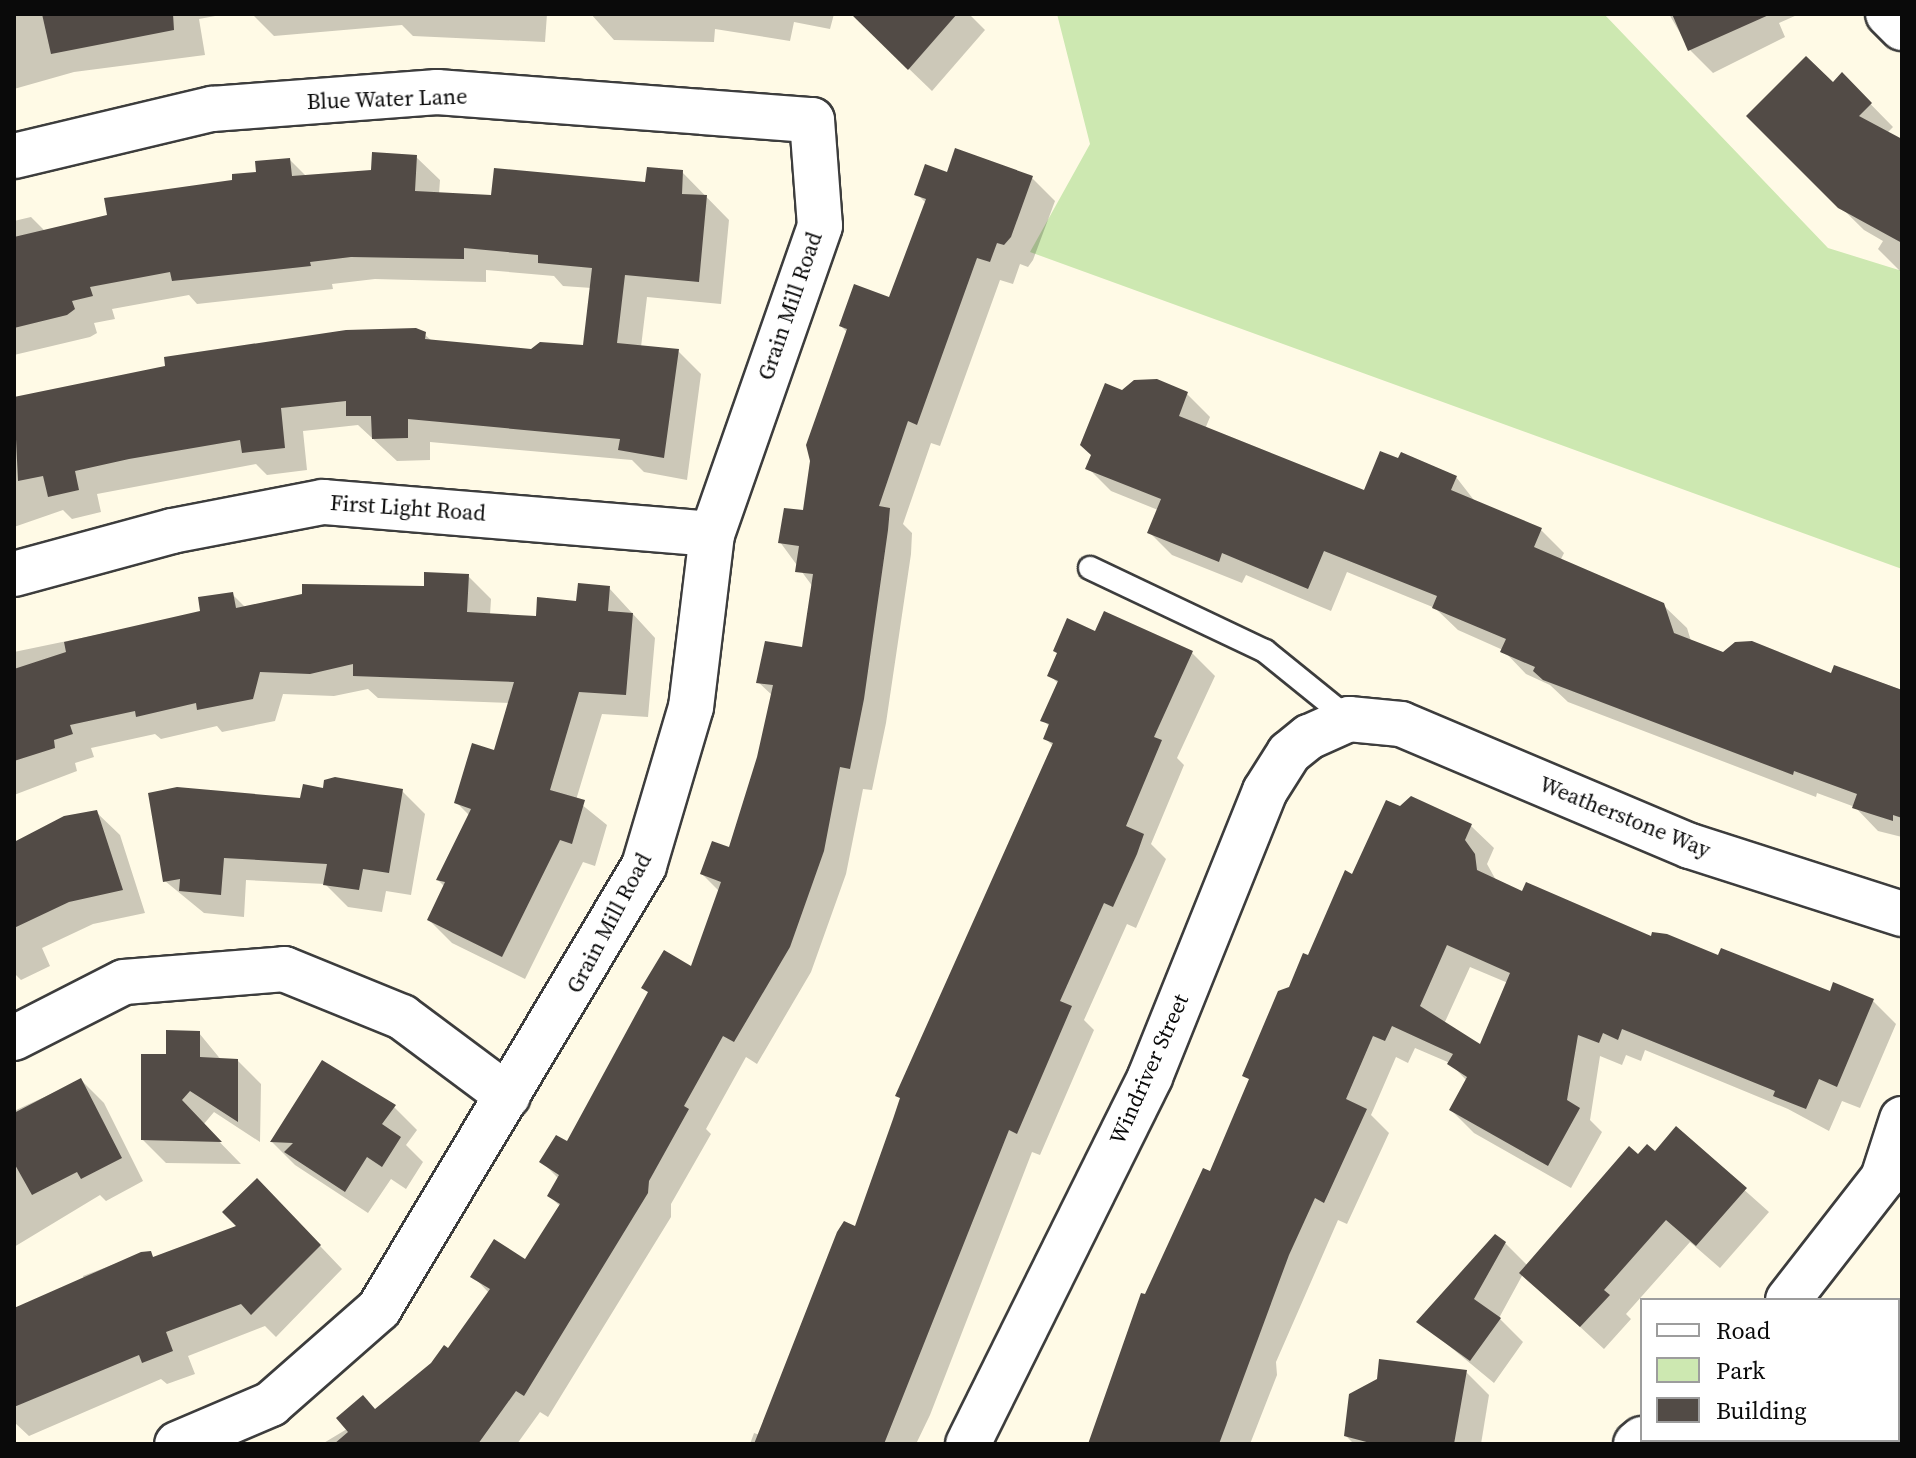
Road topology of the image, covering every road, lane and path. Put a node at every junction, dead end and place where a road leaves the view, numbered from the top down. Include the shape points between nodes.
1 (1888, 14) edge
2 (1902, 28) edge
3 (812, 120) joint
4 (14, 156) edge
5 (712, 534) junction
6 (1090, 568) dead end
7 (14, 574) edge
8 (1349, 719) junction
9 (1902, 914) edge
10 (14, 1038) edge
11 (508, 1096) junction
12 (1902, 1119) edge
13 (1790, 1298) edge
14 (177, 1444) edge
15 (968, 1444) edge

1 - 2 street
3 - 4 street, Blue Water Lane via 437,92 212,109
3 - 5 street, Grain Mill Road via 820,226
5 - 7 street, First Light Road via 323,502 172,531
5 - 11 street, Grain Mill Road via 691,707 644,866
6 - 8 lane via 1265,651
8 - 9 street, Weatherstone Way via 1401,724 1690,846
8 - 15 street, Windriver Street via 1309,737 1289,753 1265,791 1150,1077
10 - 11 street via 124,982 284,969 402,1017
11 - 14 street, Grain Mill Road via 379,1309 271,1404
12 - 13 street via 1883,1178

